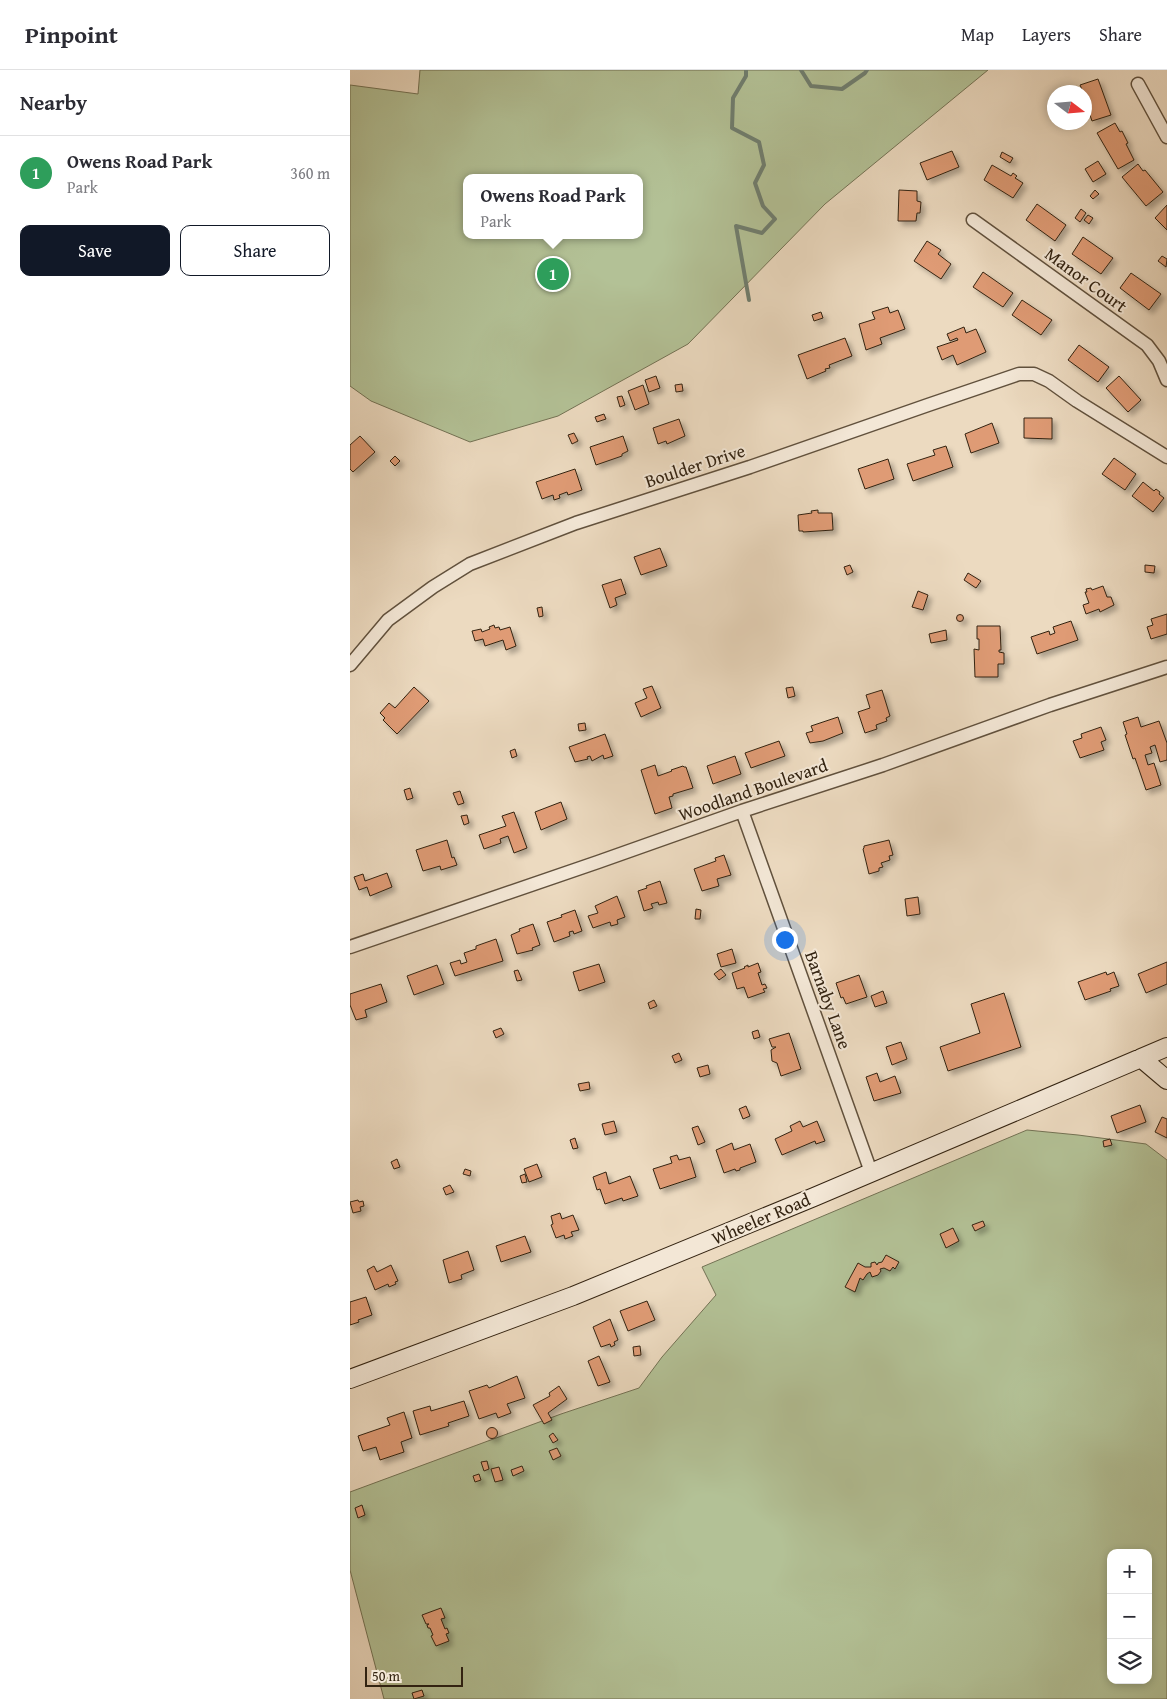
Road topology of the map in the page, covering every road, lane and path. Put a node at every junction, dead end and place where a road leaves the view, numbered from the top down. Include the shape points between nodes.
1 (1138, 84) dead end
2 (1167, 137) edge
3 (973, 220) dead end
4 (1167, 380) edge
5 (1167, 457) edge
6 (350, 665) edge
7 (1167, 667) edge
8 (742, 811) junction
9 (350, 947) edge
10 (1167, 1047) edge
11 (1141, 1058) junction
12 (1167, 1080) edge
13 (871, 1172) junction
14 (350, 1379) edge

1 - 2 street
3 - 4 street, Manor Court via 1146,345 1159,361
5 - 6 street, Boulder Drive via 1041,376 1019,374 750,468 576,522 470,564 388,620
7 - 8 street, Woodland Boulevard
8 - 9 street, Woodland Boulevard
8 - 13 street, Barnaby Lane
10 - 11 main road, Wheeler Road
11 - 12 main road
11 - 13 main road, Wheeler Road
13 - 14 main road, Wheeler Road via 573,1296

